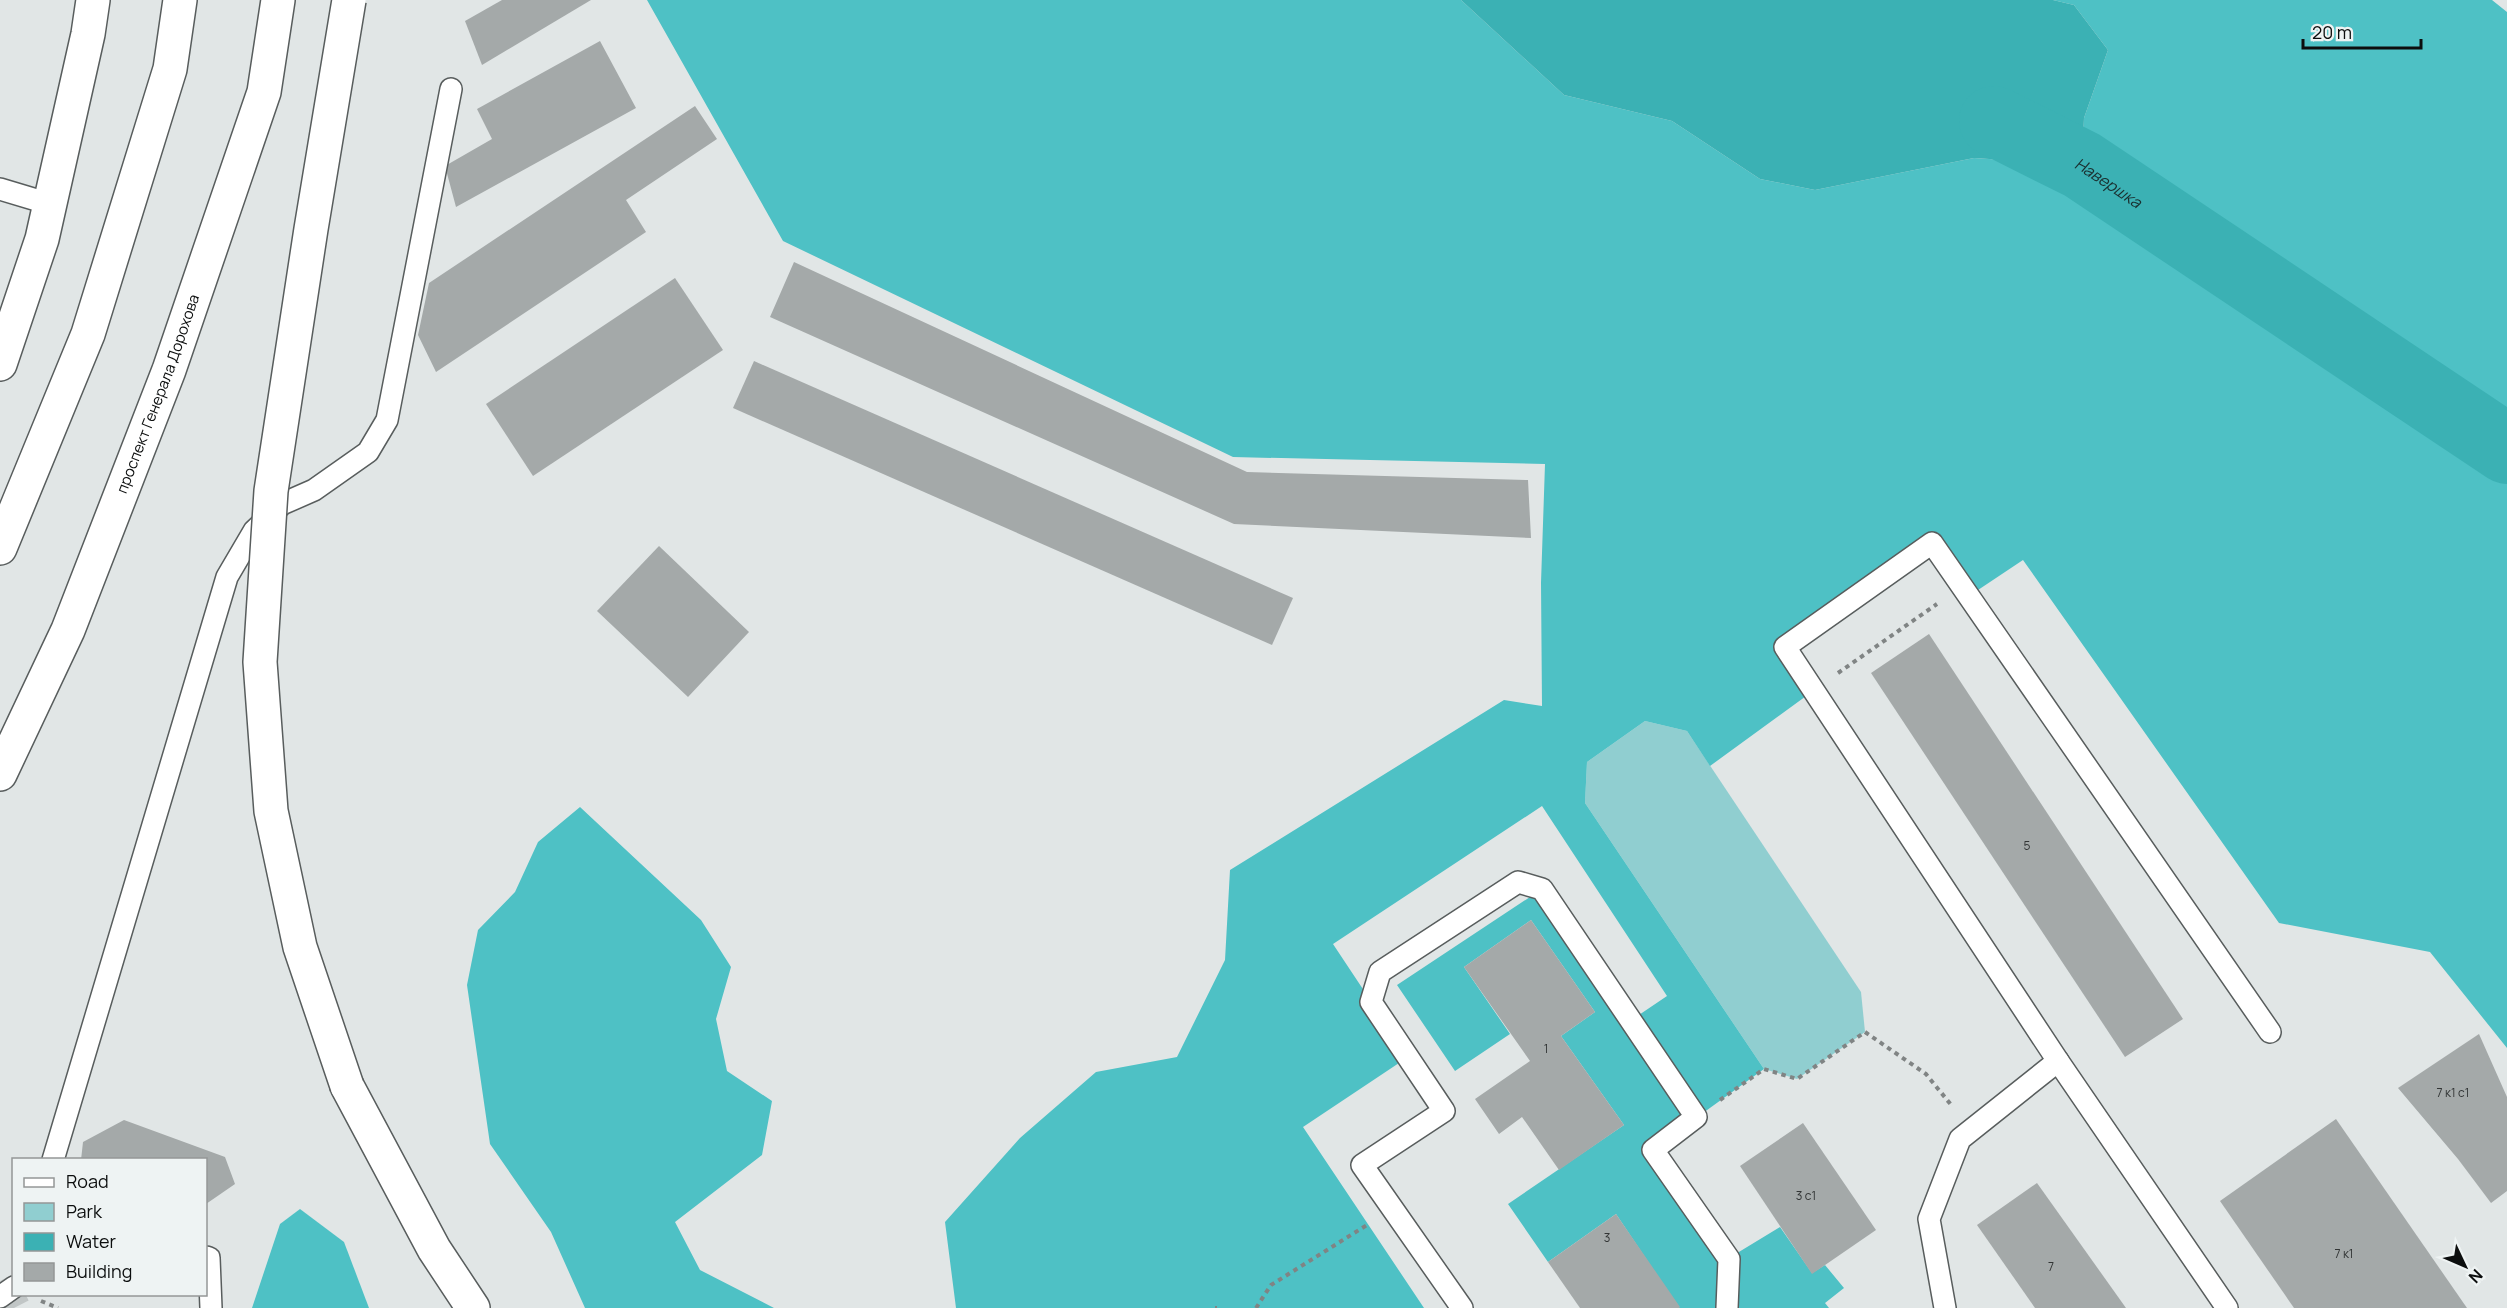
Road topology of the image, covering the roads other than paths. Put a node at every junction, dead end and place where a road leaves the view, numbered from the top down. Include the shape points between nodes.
1 (93, 0) edge
2 (180, 0) edge
3 (278, 0) edge
4 (349, 0) edge
5 (451, 89) dead end
6 (0, 189) edge
7 (50, 204) junction
8 (0, 364) edge
9 (0, 548) edge
10 (0, 774) edge
11 (2270, 1032) dead end
12 (2058, 1061) junction
13 (54, 1158) edge
14 (207, 1257) edge
15 (211, 1308) edge
16 (472, 1308) edge
17 (1462, 1308) edge
18 (1726, 1308) edge
19 (1946, 1308) edge
20 (2227, 1308) edge

1 - 7 main road
2 - 9 main road via 170,69 88,334
3 - 10 main road, проспект Генерала Дорохова via 264,92 169,370 68,630
4 - 16 main road, bridge via 271,491 260,662 271,811 300,948 347,1086 434,1249
5 - 13 lane via 387,420 368,452 314,490 282,504 254,531 226,577
6 - 7 lane
7 - 8 main road
11 - 12 lane via 1932,543 1785,647
12 - 19 lane via 1960,1139 1929,1219
12 - 20 lane
14 - 15 lane
17 - 18 lane via 1362,1165 1444,1111 1371,1002 1380,972 1518,882 1542,889 1696,1117 1653,1150 1729,1259

